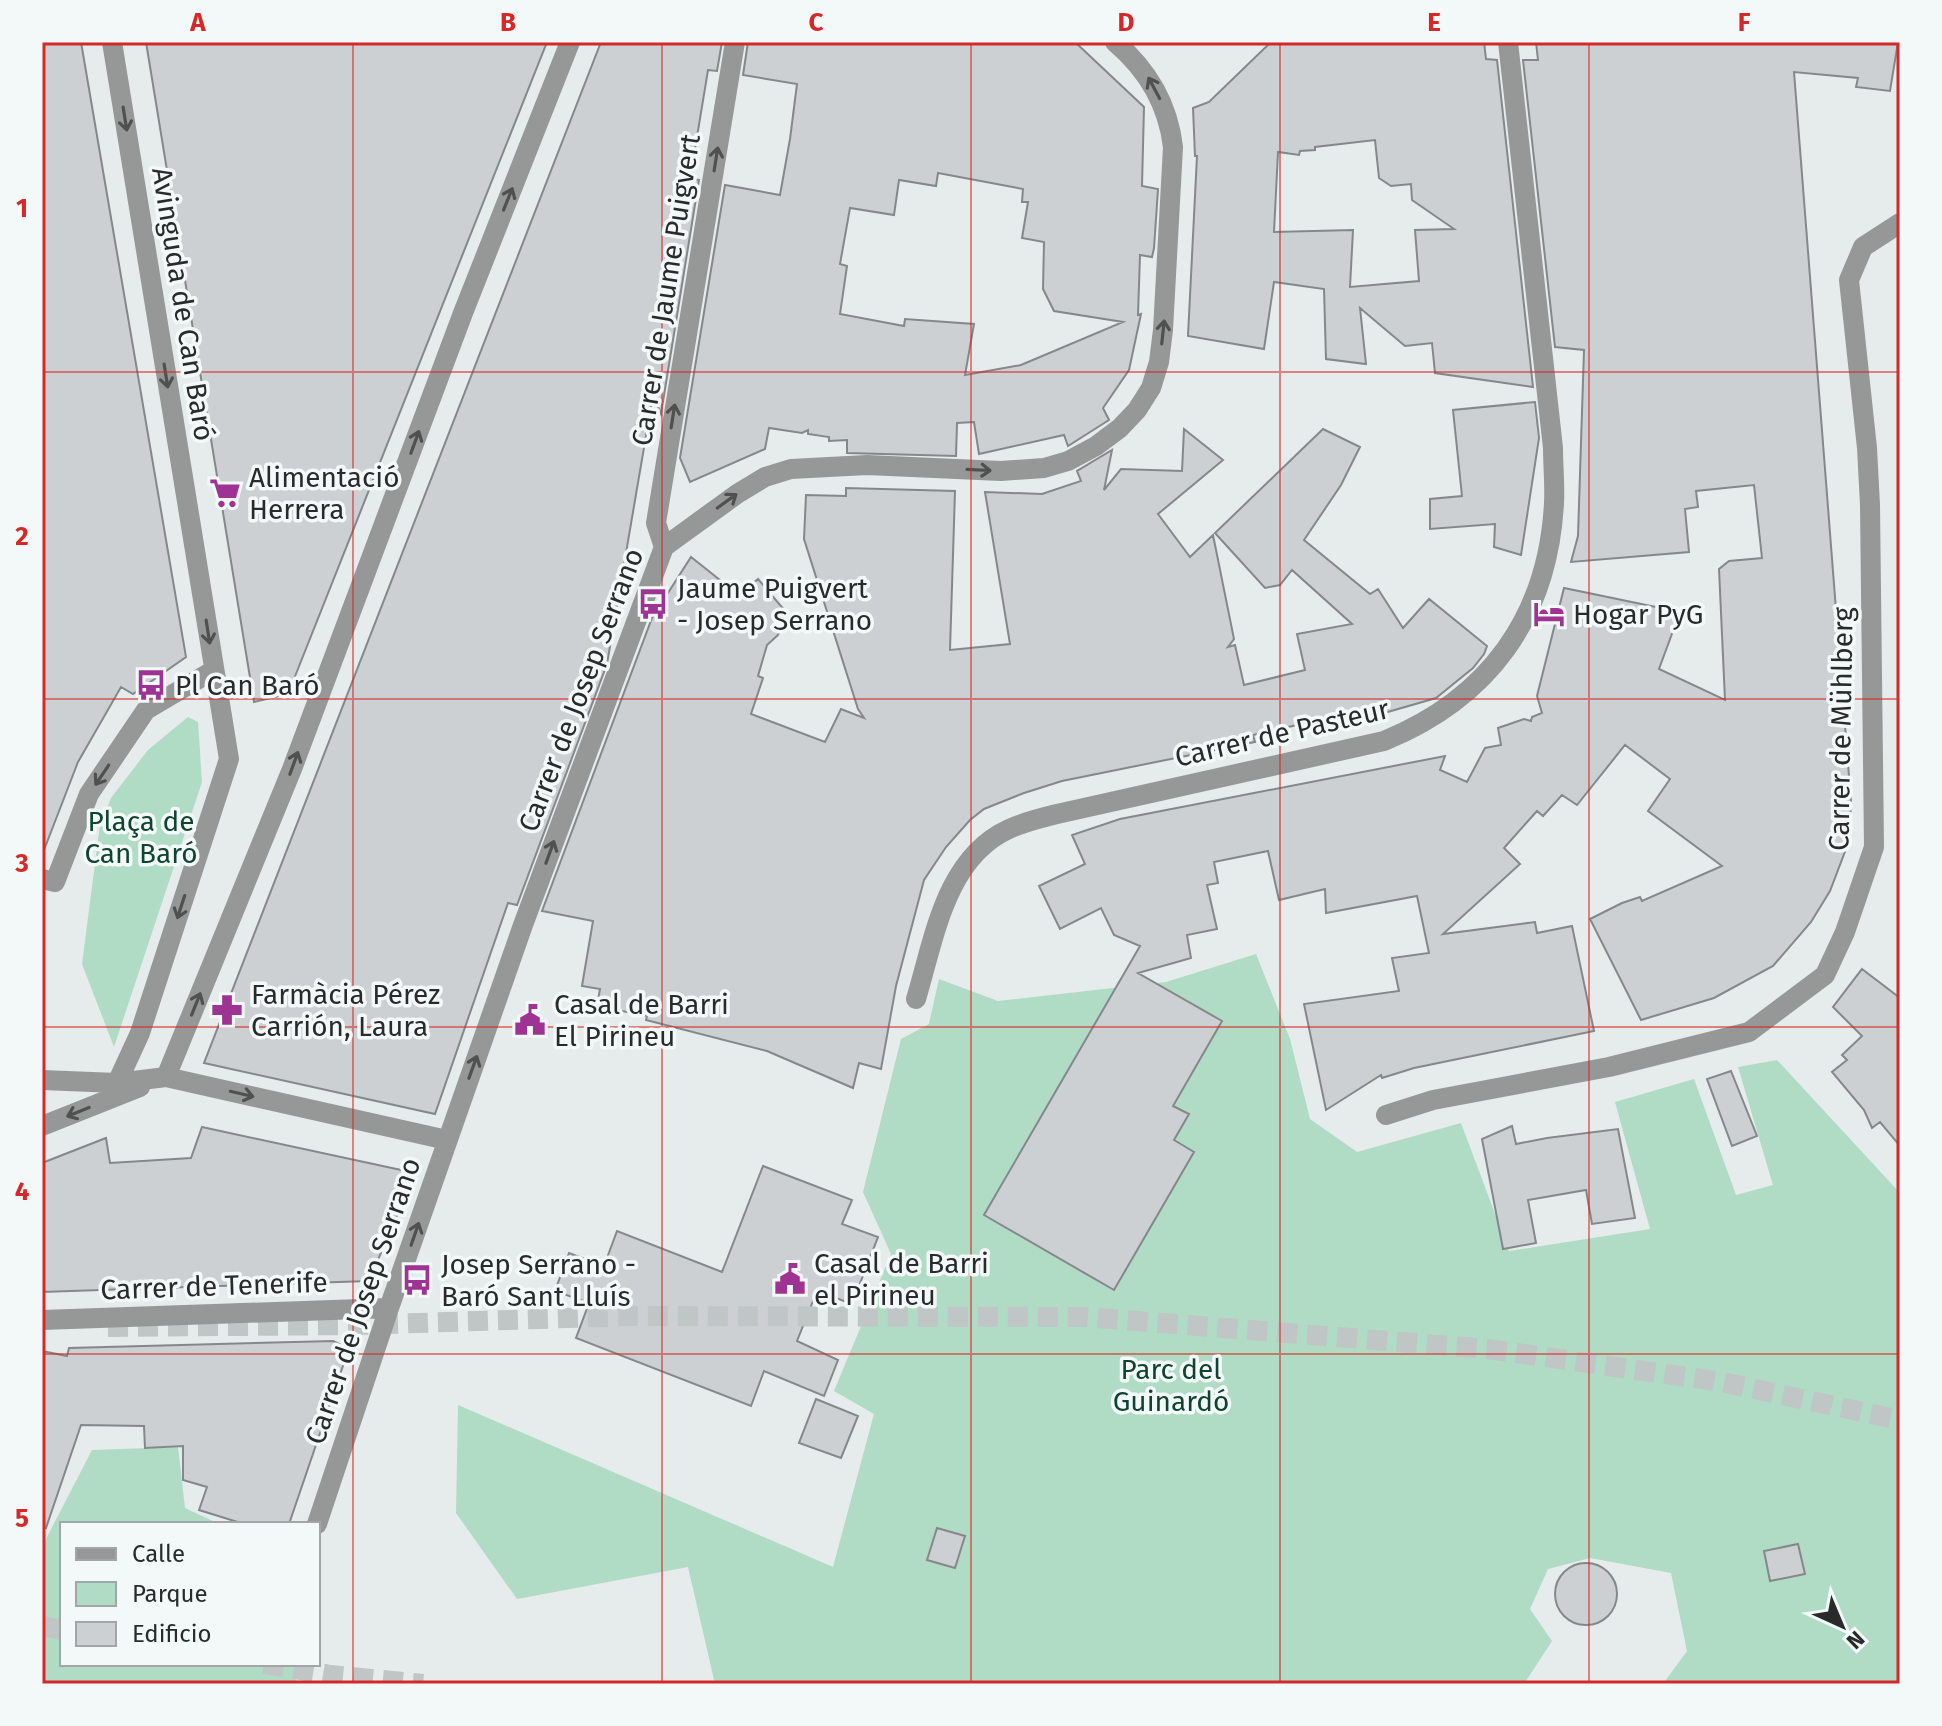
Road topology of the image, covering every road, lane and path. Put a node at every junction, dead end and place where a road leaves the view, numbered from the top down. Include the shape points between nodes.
1 (112, 42) edge
2 (570, 42) edge
3 (735, 42) edge
4 (1115, 42) edge
5 (1508, 42) edge
6 (1900, 223) edge
7 (664, 547) junction
8 (214, 670) junction
9 (48, 881) edge
10 (916, 999) dead end
11 (166, 1077) junction
12 (42, 1080) edge
13 (117, 1083) junction
14 (1386, 1115) dead end
15 (42, 1126) edge
16 (447, 1140) junction
17 (389, 1308) junction
18 (42, 1320) edge
19 (318, 1522) edge

1 -> 8 street, Avinguda de Can Baró
11 -> 2 street via 273,816
7 -> 3 street, Carrer de Jaume Puigvert via 656,523
7 -> 4 street, Carrer de Josep Serrano via 737,494 791,469 1044,468 1096,446 1137,410 1151,388 1163,330 1171,124 1144,71
5 - 10 street, Carrer de Pasteur via 1553,448 1554,503 1542,577 1513,642 1491,670 1443,712 1384,741 1057,814 990,840 961,872 946,899
6 - 14 street, Carrer de Mühlberg via 1863,247 1849,280 1870,505 1874,847 1825,975 1749,1032 1609,1067 1433,1100
16 -> 7 street, Carrer de Josep Serrano
8 -> 9 street via 146,710 89,794
8 -> 13 street via 229,759 140,1033
11 - 13 street
11 -> 15 street
11 -> 16 street
12 - 13 street
17 -> 16 street, Carrer de Josep Serrano
17 - 18 street, Carrer de Tenerife
17 - 19 street, Carrer de Josep Serrano

